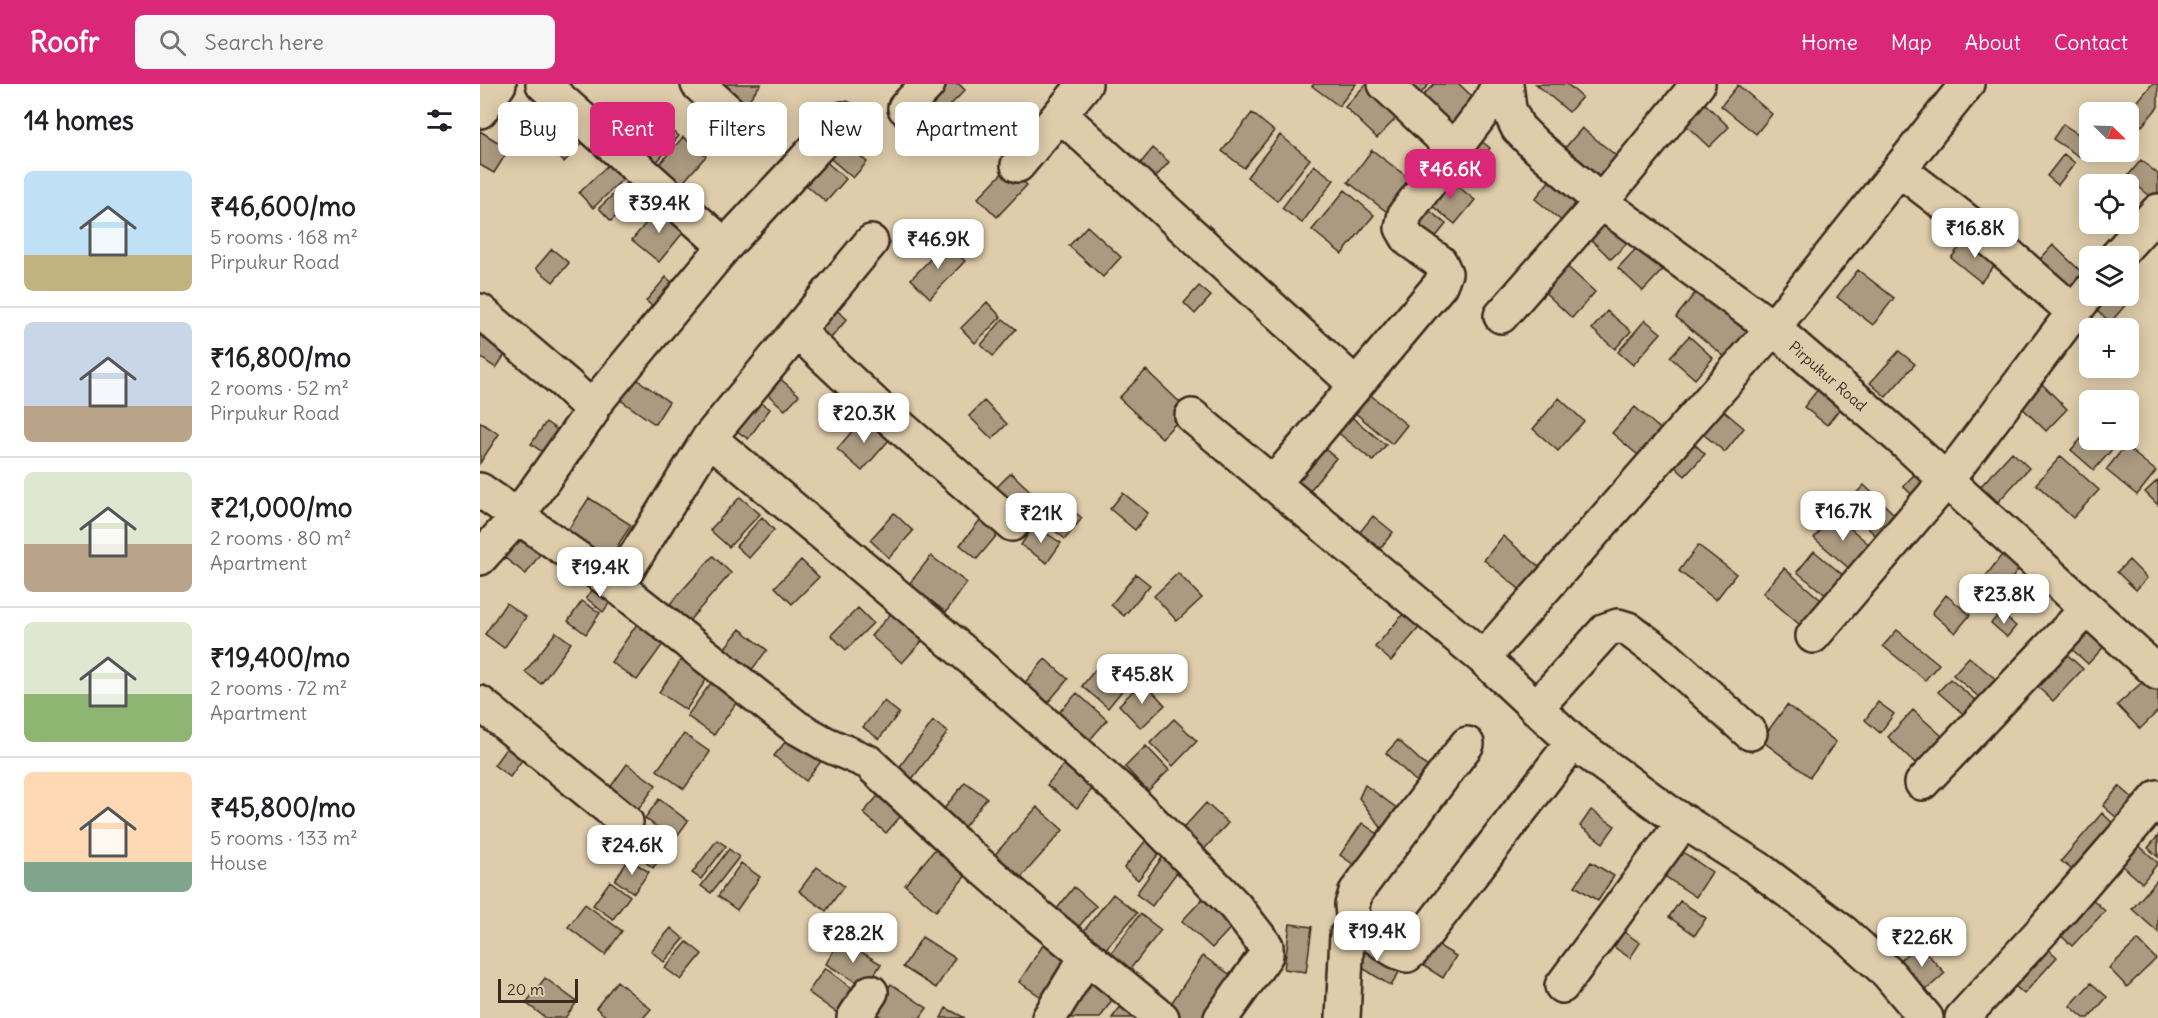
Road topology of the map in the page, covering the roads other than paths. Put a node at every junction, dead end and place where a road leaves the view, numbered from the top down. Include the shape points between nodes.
1 (499, 84) edge
2 (543, 84) edge
3 (698, 84) edge
4 (928, 84) edge
5 (1085, 84) edge
6 (1385, 84) edge
7 (1499, 84) edge
8 (1506, 84) edge
9 (1698, 84) edge
10 (1967, 84) edge
11 (718, 102) edge
12 (911, 102) edge
13 (480, 111) edge
14 (1061, 115) junction
15 (1454, 149) junction
16 (809, 156) edge
17 (1018, 165) dead end
18 (1899, 169) junction
19 (1601, 202) junction
20 (2158, 211) edge
21 (871, 242) dead end
22 (725, 246) junction
23 (2126, 246) edge
24 (2079, 300) edge
25 (2079, 306) edge
26 (480, 311) edge
27 (1501, 316) dead end
28 (1773, 328) junction
29 (797, 331) junction
30 (1356, 385) junction
31 (591, 408) junction
32 (1192, 416) dead end
33 (709, 438) junction
34 (1946, 481) junction
35 (1273, 484) junction
36 (480, 490) edge
37 (517, 517) junction
38 (1012, 524) dead end
39 (480, 558) edge
40 (618, 586) junction
41 (2086, 610) junction
42 (1813, 636) dead end
43 (1483, 658) junction
44 (2158, 673) edge
45 (480, 703) edge
46 (1536, 708) junction
47 (1750, 733) dead end
48 (1573, 742) junction
49 (1467, 744) dead end
50 (1922, 783) dead end
51 (2158, 796) edge
52 (1684, 821) junction
53 (626, 822) dead end
54 (1353, 929) junction
55 (1087, 956) junction
56 (1562, 986) dead end
57 (1049, 1018) edge
58 (1161, 1018) edge
59 (1221, 1018) edge
60 (1343, 1018) edge
61 (1926, 1018) edge
62 (1962, 1018) edge

1 - 13 street
2 - 22 street
3 - 11 street
4 - 12 street
5 - 14 street
6 - 15 street
7 - 15 street
8 - 19 street, Pirpukur Road via 1509,109 1518,128
9 - 19 street
10 - 18 street
14 - 17 street
14 - 30 street
15 - 30 street via 1405,214 1402,228 1409,240 1440,262 1445,273 1440,285
16 - 22 street
18 - 24 street via 1996,244
18 - 28 street
19 - 27 street
19 - 28 street, Pirpukur Road
20 - 23 street
21 - 29 street
22 - 31 street
25 - 34 street
26 - 31 street
28 - 34 street, Pirpukur Road
28 - 43 street
29 - 33 street
29 - 38 street
30 - 35 street
31 - 37 street via 588,419
32 - 35 street
33 - 40 street
33 - 59 street via 973,660 1133,802 1235,906 1258,933 1266,946 1266,955
34 - 41 street, Pirpukur Road
34 - 42 street
35 - 43 street
36 - 37 street
37 - 39 street
37 - 40 street
40 - 55 street via 796,727 868,762
41 - 44 street, Pirpukur Road
41 - 50 street
43 - 46 street
45 - 53 street
46 - 47 street via 1606,630 1618,626 1666,657
46 - 48 street
48 - 52 street
48 - 54 street via 1413,950 1407,955 1397,953 1362,928
49 - 54 street via 1356,892
51 - 62 street
52 - 56 street
52 - 61 street via 1759,869 1844,933 1888,974
54 - 60 street via 1347,935
55 - 57 street
55 - 58 street

